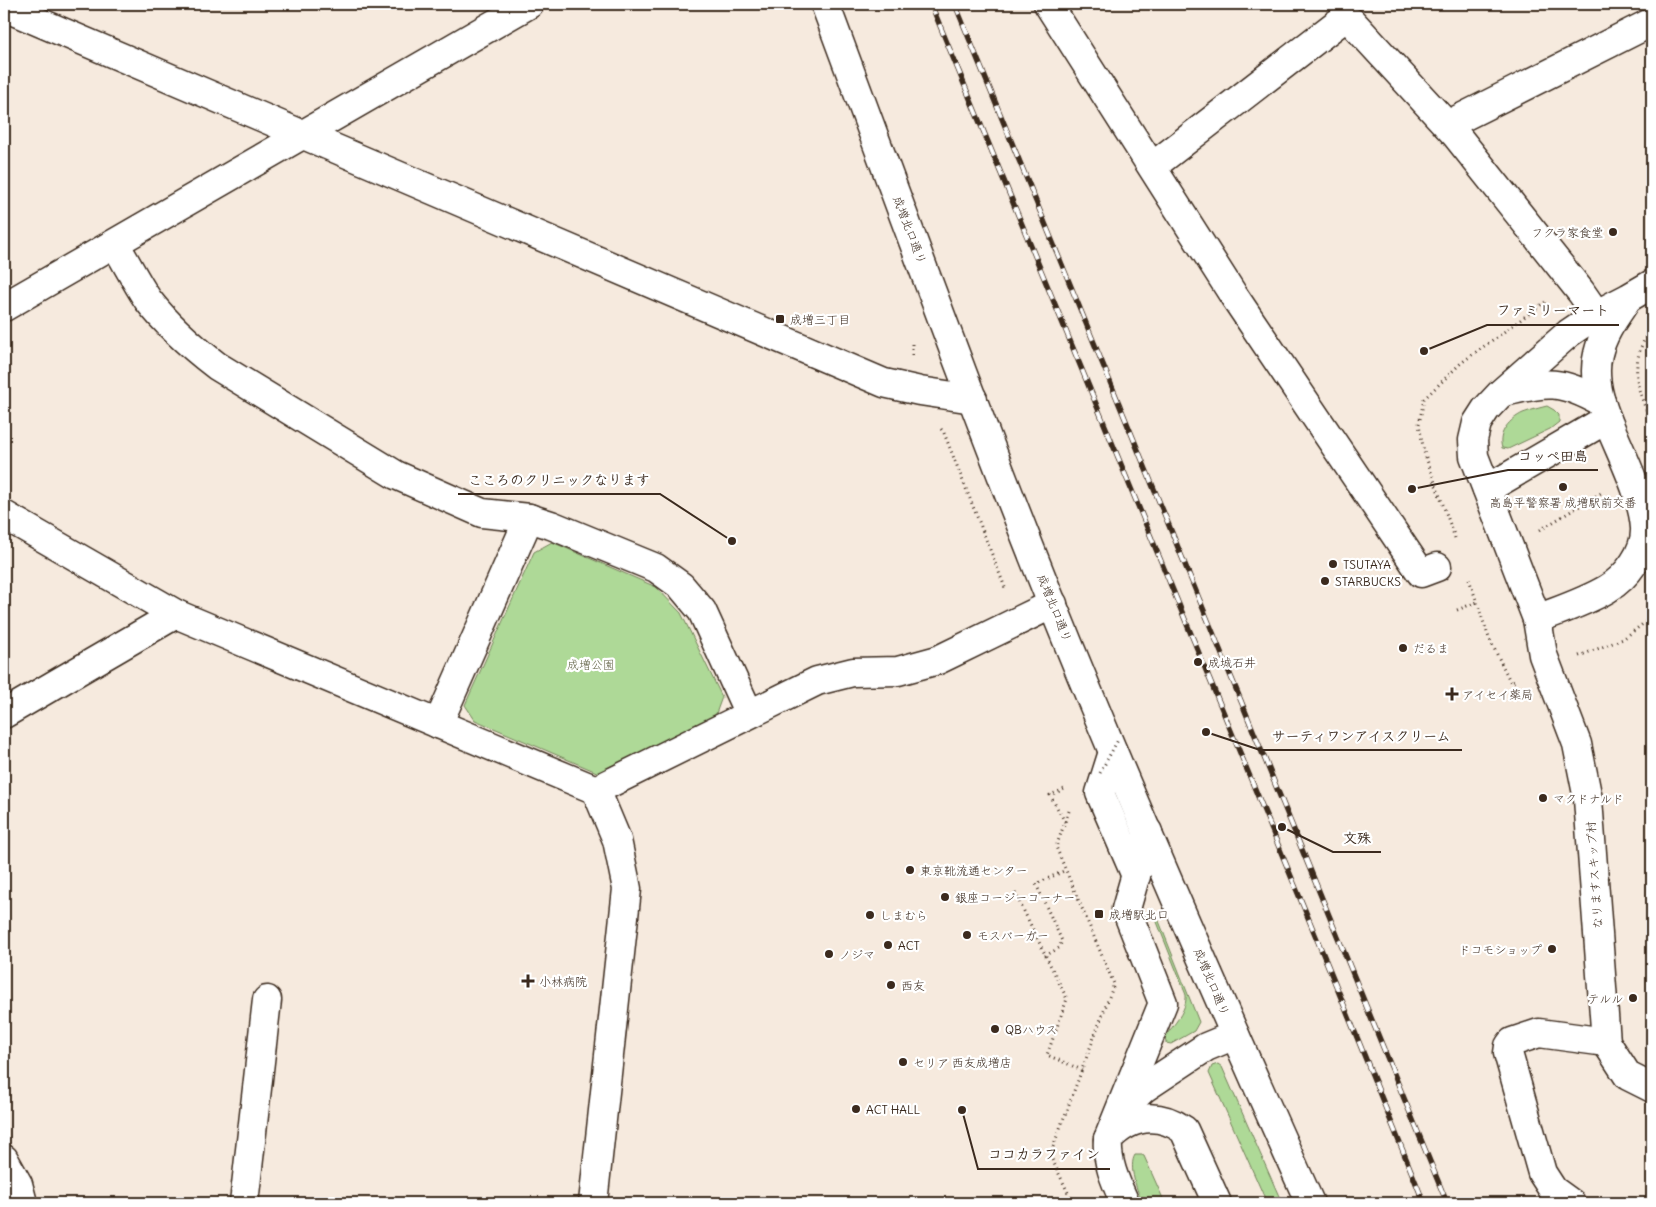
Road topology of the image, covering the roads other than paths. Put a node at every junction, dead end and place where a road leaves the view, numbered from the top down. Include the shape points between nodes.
1 (529, 4) edge
2 (824, 4) edge
3 (1055, 7) edge
4 (5, 11) edge
5 (1345, 11) edge
6 (1652, 22) edge
7 (1447, 125) junction
8 (302, 135) junction
9 (1152, 166) junction
10 (115, 244) junction
11 (1652, 284) edge
12 (4, 308) edge
13 (1601, 322) junction
14 (1501, 393) junction
15 (973, 399) junction
16 (1604, 411) junction
17 (1487, 489) junction
18 (4, 515) edge
19 (529, 518) junction
20 (1437, 567) dead end
21 (1053, 604) junction
22 (176, 614) junction
23 (1537, 619) junction
24 (4, 714) edge
25 (750, 714) junction
26 (438, 724) junction
27 (1111, 754) junction
28 (596, 790) junction
29 (1148, 832) junction
30 (1136, 876) junction
31 (267, 1000) dead end
32 (1235, 1035) junction
33 (1606, 1042) junction
34 (1652, 1088) edge
35 (1120, 1112) junction
36 (1108, 1139) junction
37 (4, 1159) edge
38 (23, 1203) edge
39 (244, 1203) edge
40 (593, 1203) edge
41 (1126, 1203) edge
42 (1217, 1203) edge
43 (1310, 1203) edge
44 (1571, 1203) edge

1 - 8 street
2 - 15 street, 成増北口通り
3 - 9 street
4 - 8 street
5 - 7 street
5 - 9 street via 1339,22
6 - 7 street
7 - 13 street via 1581,292
8 - 10 street
8 - 15 street via 884,383
9 - 20 street via 1234,296 1421,573
10 - 12 street
10 - 19 street via 147,299 170,326 217,366 396,475 482,513
11 - 13 street via 1628,298
13 - 14 street, なりますスキップ村 via 1569,333
13 - 16 street via 1596,379
14 - 16 street via 1534,384 1562,384 1585,393
14 - 17 street, なりますスキップ村 via 1477,424 1473,440 1474,456
15 - 21 street, 成増北口通り
16 - 17 street
16 - 23 street via 1640,502 1644,542 1628,572 1608,589
17 - 23 street, なりますスキップ村
18 - 22 street
19 - 25 street via 656,568 681,586 702,611
19 - 26 street
21 - 25 street via 938,660 898,671 853,672 828,677
21 - 27 street, 成増北口通り
22 - 24 street
22 - 26 street
23 - 33 street, なりますスキップ村 via 1543,655 1577,744 1588,799
25 - 28 street
26 - 28 street
27 - 29 street, 成増北口通り
27 - 30 street via 1100,793
28 - 40 street via 617,840 627,889
29 - 30 street
29 - 32 street, 成増北口通り
30 - 35 street via 1126,910 1163,1002
31 - 39 street
32 - 35 street via 1206,1046 1159,1077
32 - 43 street, 成増北口通り
33 - 34 street, なりますスキップ村 via 1628,1076
33 - 44 street via 1539,1033 1509,1046 1508,1053 1542,1173 1553,1190
35 - 36 street
36 - 41 street via 1109,1162
36 - 42 street via 1136,1120 1157,1118 1176,1124 1184,1130
37 - 38 street via 18,1184

